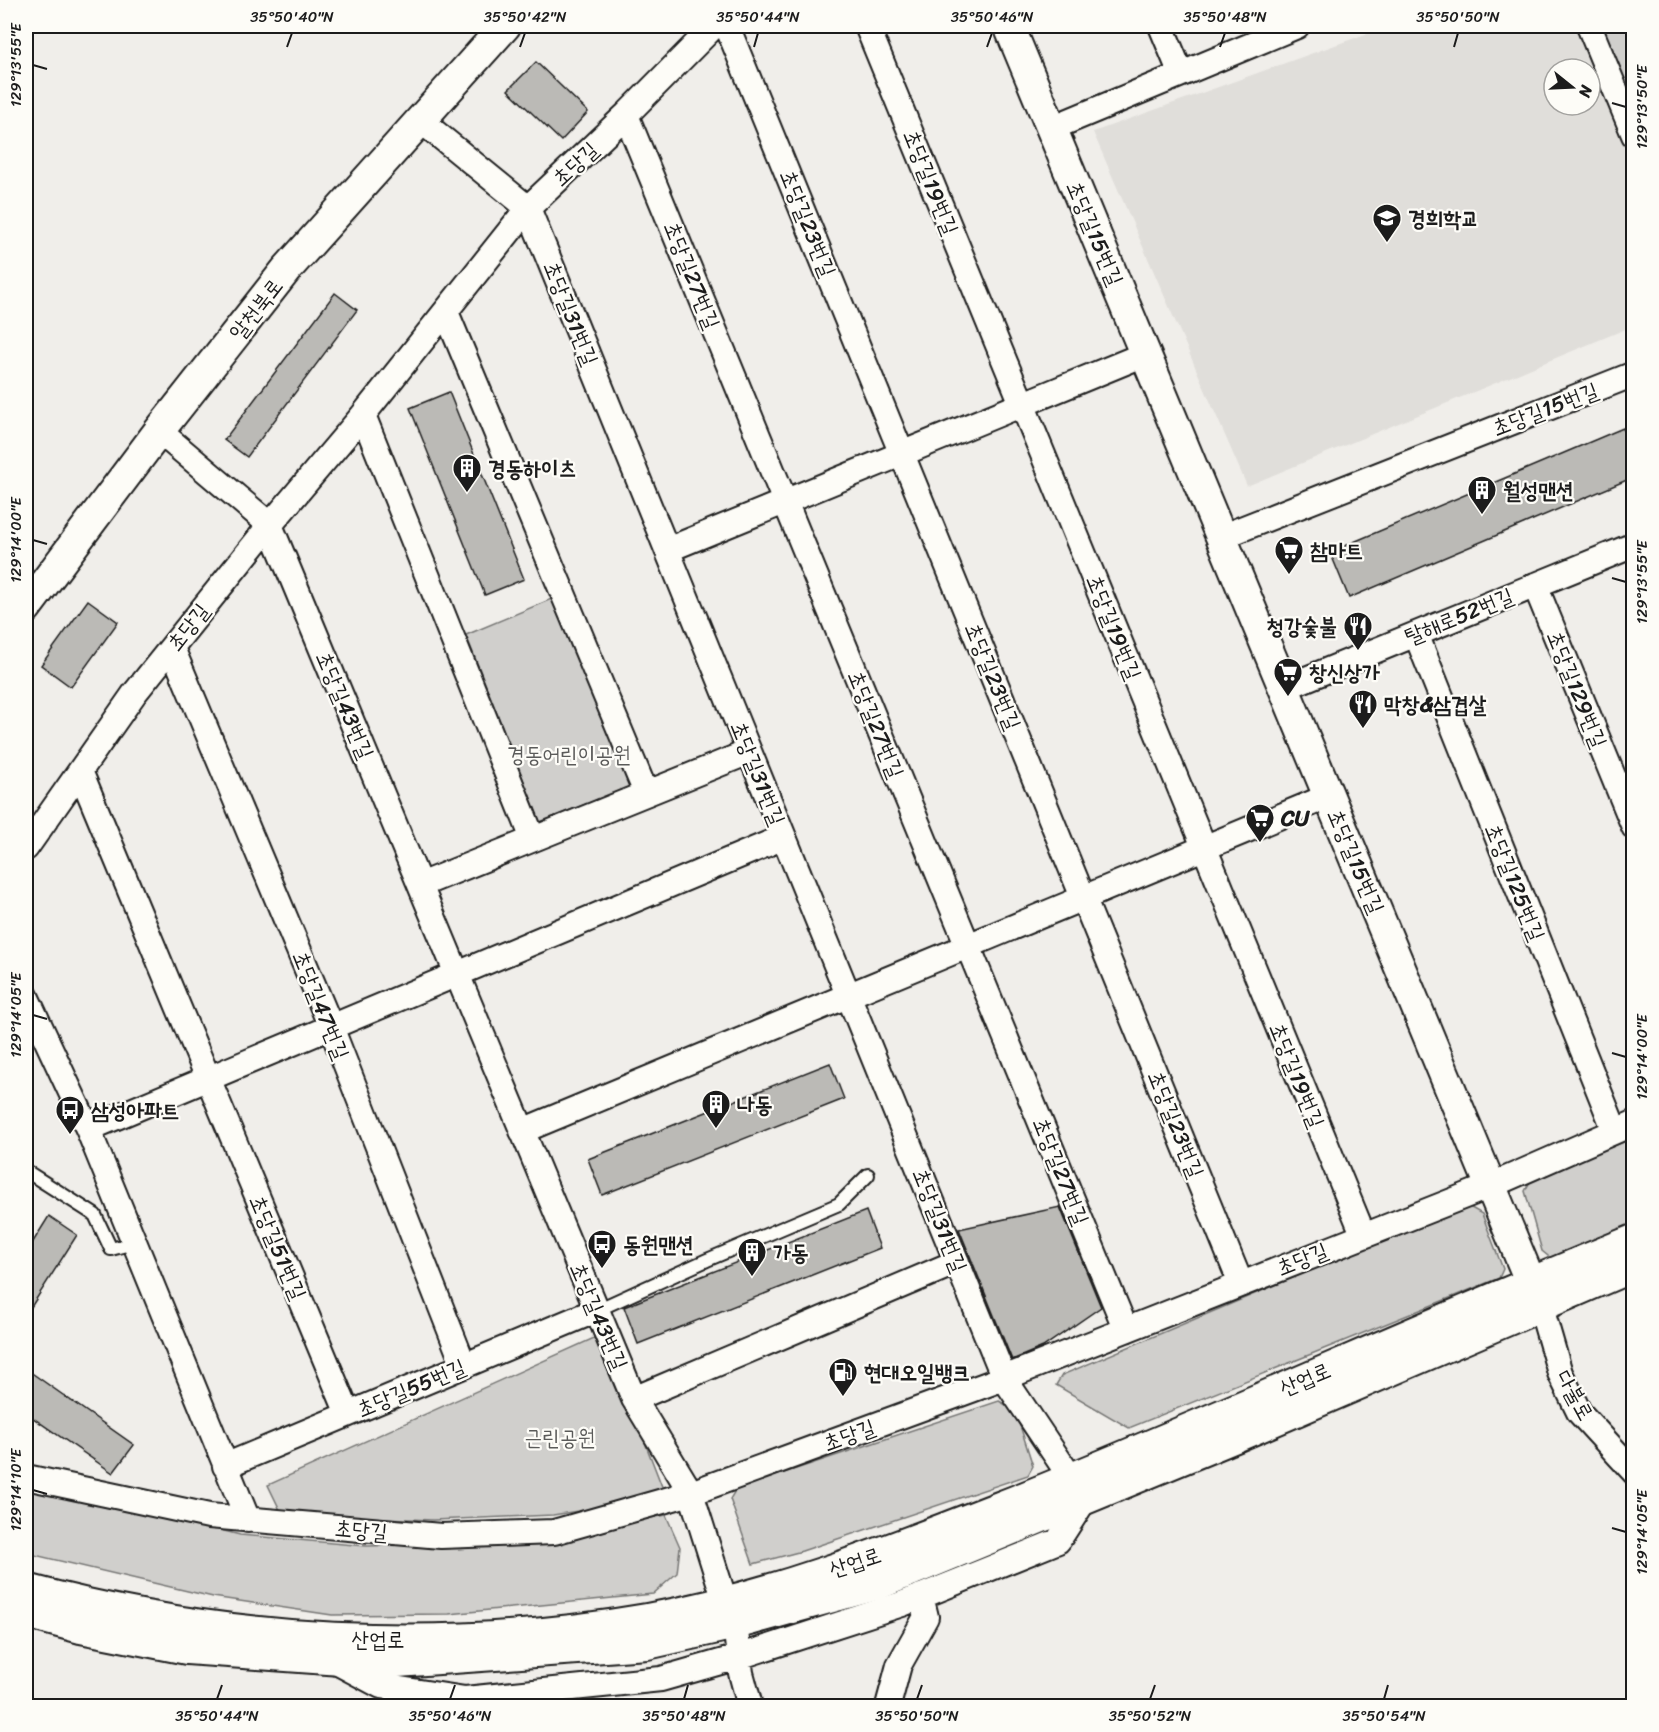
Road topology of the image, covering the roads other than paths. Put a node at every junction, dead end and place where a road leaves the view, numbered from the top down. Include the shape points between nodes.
1 (505, 26) edge
2 (714, 26) edge
3 (727, 26) edge
4 (867, 26) edge
5 (1009, 26) edge
6 (1161, 26) edge
7 (1297, 26) edge
8 (1589, 26) edge
9 (1181, 74) junction
10 (626, 115) junction
11 (420, 120) junction
12 (1052, 128) junction
13 (1634, 135) edge
14 (528, 208) junction
15 (446, 312) junction
16 (1145, 354) junction
17 (1634, 374) edge
18 (1023, 405) junction
19 (363, 415) junction
20 (159, 431) junction
21 (902, 453) junction
22 (785, 501) junction
23 (270, 525) junction
24 (1221, 537) junction
25 (1634, 544) edge
26 (667, 550) junction
27 (1535, 585) junction
28 (26, 608) edge
29 (1416, 634) junction
30 (172, 648) junction
31 (1284, 688) junction
32 (749, 752) junction
33 (80, 771) junction
34 (646, 793) junction
35 (1329, 796) junction
36 (1634, 827) edge
37 (784, 837) junction
38 (533, 839) junction
39 (26, 848) edge
40 (1204, 848) junction
41 (420, 885) junction
42 (1084, 898) junction
43 (968, 946) junction
44 (457, 974) junction
45 (26, 996) edge
46 (849, 996) junction
47 (331, 1027) junction
48 (208, 1079) junction
49 (1624, 1127) edge
50 (88, 1129) junction
51 (522, 1131) junction
52 (26, 1171) edge
53 (868, 1175) dead end
54 (1490, 1186) junction
55 (1363, 1234) junction
56 (1634, 1240) edge
57 (134, 1243) junction
58 (957, 1262) junction
59 (1634, 1266) edge
60 (1241, 1284) junction
61 (1535, 1293) junction
62 (597, 1310) junction
63 (1126, 1330) junction
64 (464, 1366) junction
65 (1004, 1378) junction
66 (634, 1399) junction
67 (348, 1414) junction
68 (225, 1466) junction
69 (1634, 1472) edge
70 (26, 1477) edge
71 (1078, 1489) junction
72 (691, 1493) junction
73 (248, 1520) junction
74 (26, 1589) edge
75 (921, 1596) junction
76 (26, 1613) edge
77 (730, 1613) junction
78 (738, 1658) junction
79 (333, 1660) junction
80 (750, 1707) edge
81 (888, 1707) edge

1 - 11 street, 알천북로
2 - 10 street, 초당길
3 - 21 street, 초당길23번길
4 - 18 street, 초당길19번길
5 - 12 street, 초당길15번길
6 - 9 street
7 - 9 street
8 - 13 street
9 - 12 street
10 - 14 street, 초당길
10 - 22 street, 초당길27번길
11 - 14 street
11 - 20 street, 알천북로 via 286,270
12 - 16 street, 초당길15번길
14 - 15 street, 초당길
14 - 26 street, 초당길31번길
15 - 19 street, 초당길
15 - 34 street
16 - 18 street
16 - 24 street, 초당길15번길
17 - 24 street, 초당길15번길
18 - 21 street
18 - 40 street, 초당길19번길
19 - 23 street, 초당길
19 - 38 street
20 - 23 street
20 - 28 street, 알천북로
21 - 22 street
21 - 42 street, 초당길23번길
22 - 26 street
22 - 43 street, 초당길27번길
23 - 30 street, 초당길
23 - 41 street, 초당길43번길
24 - 31 street, 초당길15번길
25 - 27 street, 탈해로52번길
26 - 32 street, 초당길31번길
27 - 29 street, 탈해로52번길
27 - 36 street, 초당길129번길
29 - 31 street, 탈해로52번길
29 - 49 street, 초당길125번길
30 - 33 street, 초당길
30 - 47 street, 초당길47번길
31 - 35 street, 초당길15번길
32 - 34 street
32 - 37 street, 초당길31번길
33 - 39 street, 초당길
33 - 48 street, 초당길51번길
34 - 38 street
35 - 40 street
35 - 54 street, 초당길15번길
37 - 44 street
37 - 46 street, 초당길31번길
38 - 41 street
40 - 42 street
40 - 55 street, 초당길19번길
41 - 44 street, 초당길43번길
42 - 43 street
42 - 60 street, 초당길23번길
43 - 46 street
43 - 63 street, 초당길27번길
44 - 47 street
44 - 51 street, 초당길43번길
45 - 50 street
46 - 51 street
46 - 58 street, 초당길31번길
47 - 48 street
47 - 64 street, 초당길47번길
48 - 50 street
48 - 67 street, 초당길51번길
49 - 54 street, 초당길
50 - 57 street
51 - 62 street, 초당길43번길
52 - 57 lane via 95,1215 111,1249
53 - 62 lane via 839,1204
54 - 55 street, 초당길
54 - 61 street, 초당길15번길
55 - 60 street, 초당길
56 - 61 street, 산업로
57 - 68 street
58 - 65 street, 초당길31번길
58 - 66 street
59 - 61 street, 산업로
60 - 63 street, 초당길
61 - 69 street, 다불로 via 1560,1373 1579,1412
61 - 71 street, 산업로 via 1238,1436
62 - 64 street, 초당길55번길
62 - 66 street, 초당길43번길
63 - 65 street, 초당길
64 - 67 street, 초당길55번길
65 - 71 street, 초당길31번길
65 - 72 street, 초당길
66 - 72 street, 초당길43번길
67 - 68 street, 초당길55번길
68 - 73 street
70 - 73 street, 초당길 via 209,1516
71 - 75 street via 1058,1541
71 - 77 street, 산업로 via 879,1584
72 - 73 street, 초당길 via 554,1532 441,1536
72 - 77 street, 초당길43번길
74 - 77 street, 산업로 via 174,1622 368,1641 532,1635 648,1618
75 - 78 street
75 - 81 street via 926,1617 899,1665
76 - 79 street, 산업로 via 187,1648
77 - 78 street, 초당길43번길
77 - 79 street, 산업로 via 647,1644 383,1663
78 - 79 street via 661,1679 465,1699 381,1686
78 - 80 street, 초당길43번길

